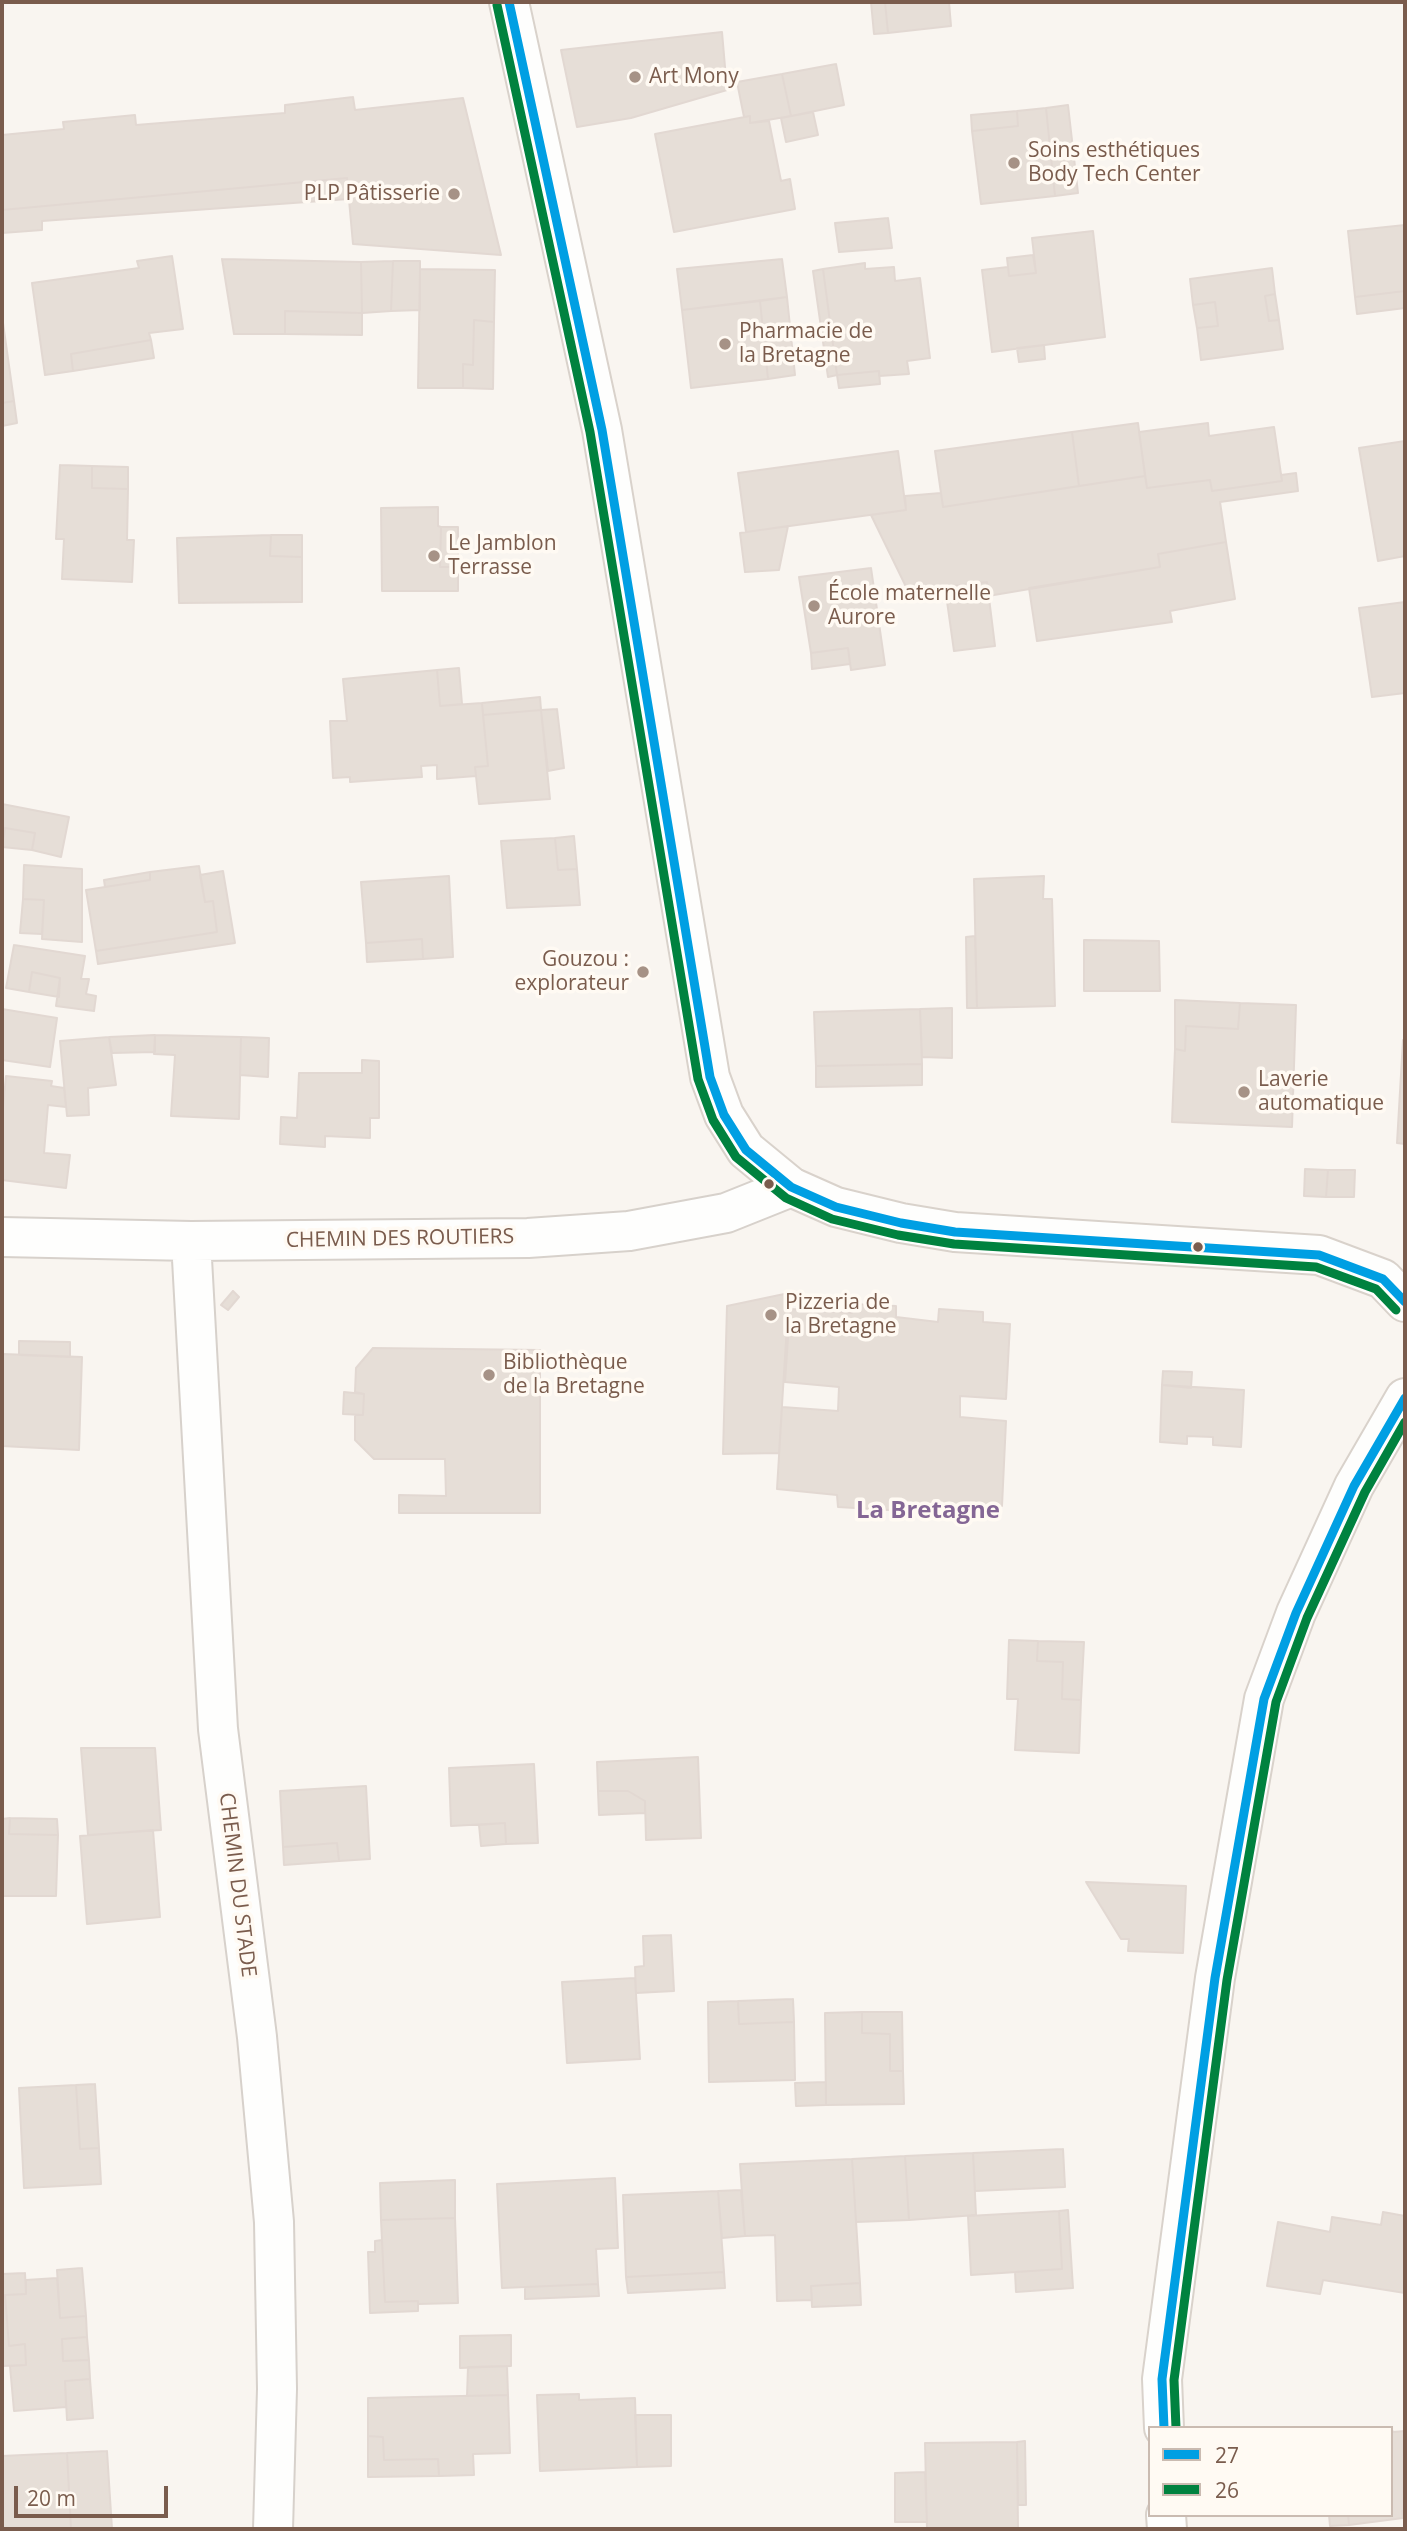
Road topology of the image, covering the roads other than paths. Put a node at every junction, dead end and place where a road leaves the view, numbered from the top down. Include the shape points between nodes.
1 (509, 2) edge
2 (791, 1187) junction
3 (2, 1237) edge
4 (191, 1241) junction
5 (1405, 1302) edge
6 (1405, 1398) edge
7 (1164, 2426) edge
8 (273, 2529) edge

1 - 2 main road via 602,430 710,1077 724,1115 746,1150
2 - 4 main road, CHEMIN DES ROUTIERS via 726,1213 629,1231 528,1238
2 - 5 main road via 835,1207 955,1232 1320,1255 1383,1279
3 - 4 main road, CHEMIN DES ROUTIERS
4 - 8 main road, CHEMIN DU STADE via 218,1729 257,2037 274,2222 277,2389
6 - 7 main road via 1354,1486 1296,1614 1264,1699 1213,1992 1162,2379

